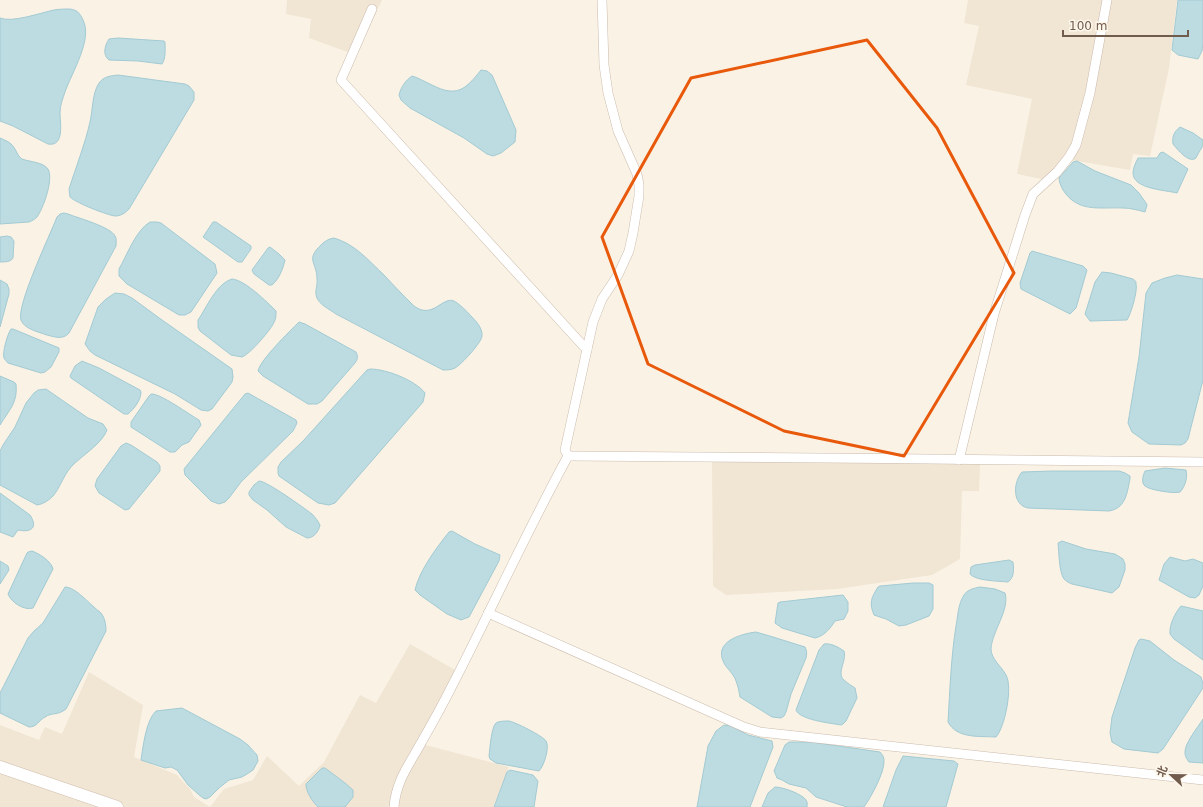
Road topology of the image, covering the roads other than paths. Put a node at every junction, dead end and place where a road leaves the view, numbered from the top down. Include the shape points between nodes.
1 (602, 0) edge
2 (1107, 0) edge
3 (372, 9) dead end
4 (587, 350) junction
5 (568, 456) junction
6 (959, 460) junction
7 (1203, 462) edge
8 (488, 613) junction
9 (0, 767) edge
10 (1203, 780) edge
11 (117, 807) edge
12 (394, 807) edge

1 - 4 street via 604,65 608,93 618,131 637,174 639,196 629,251 602,300 593,322
2 - 6 street via 1090,93 1076,145 1057,172 1034,194 1027,209 994,314
3 - 4 street via 341,80
4 - 5 street via 565,450
5 - 6 street
5 - 8 street
6 - 7 street
8 - 10 street via 760,732
8 - 12 street via 443,704 402,776
9 - 11 street

